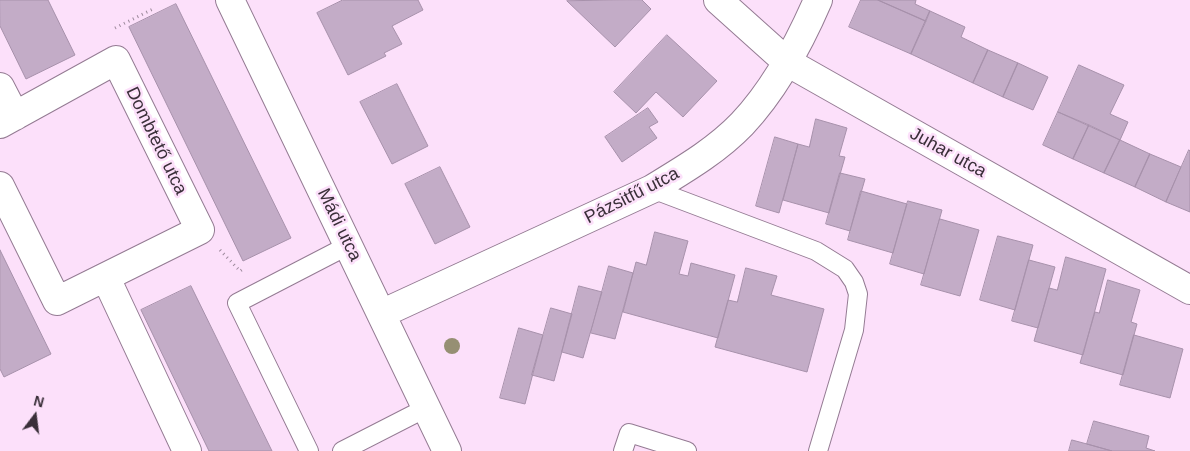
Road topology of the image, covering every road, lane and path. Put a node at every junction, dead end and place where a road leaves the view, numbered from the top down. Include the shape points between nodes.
1 (230, 0) edge
2 (718, 0) edge
3 (818, 0) edge
4 (153, 9) dead end
5 (115, 28) dead end
6 (787, 62) junction
7 (0, 87) edge
8 (7, 120) edge
9 (0, 186) edge
10 (652, 190) junction
11 (349, 245) junction
12 (106, 278) junction
13 (1190, 290) edge
14 (381, 314) junction
15 (426, 408) junction
16 (187, 451) edge
17 (309, 451) edge
18 (342, 451) edge
19 (447, 451) edge
20 (623, 451) edge
21 (687, 451) edge
22 (818, 451) edge

1 - 11 street, Mádi utca
2 - 6 street, Juhar utca
3 - 6 street, Pázsitfű utca
4 - 5 path
6 - 10 street, Pázsitfű utca via 742,124 713,149
6 - 13 street, Juhar utca
7 - 8 street, Dombtető utca
8 - 12 street, Dombtető utca via 116,60 200,230
9 - 12 street, Dombtető utca via 57,302
10 - 14 street, Pázsitfű utca
10 - 22 lane via 816,251 845,269 854,282 858,294 854,330
11 - 14 street, Mádi utca
11 - 17 lane via 236,303
12 - 16 street
14 - 15 street, Mádi utca
15 - 18 lane
15 - 19 street, Mádi utca
20 - 21 lane via 629,433

